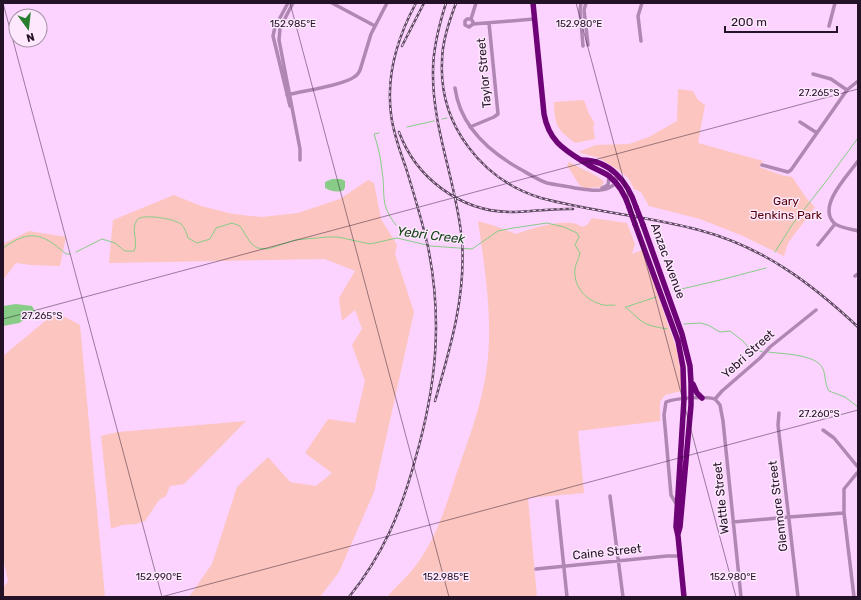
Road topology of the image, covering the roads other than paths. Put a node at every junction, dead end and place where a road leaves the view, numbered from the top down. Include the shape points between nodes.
1 (288, 3) edge
2 (293, 3) edge
3 (332, 3) edge
4 (387, 3) edge
5 (476, 3) edge
6 (532, 3) edge
7 (581, 3) edge
8 (586, 3) edge
9 (642, 3) edge
10 (835, 3) edge
11 (534, 18) junction
12 (471, 19) junction
13 (489, 23) junction
14 (473, 24) junction
15 (375, 26) junction
16 (829, 26) dead end
17 (641, 41) dead end
18 (814, 74) dead end
19 (858, 80) edge
20 (455, 88) dead end
21 (847, 90) junction
22 (288, 94) junction
23 (800, 122) dead end
24 (470, 126) junction
25 (817, 133) junction
26 (300, 160) dead end
27 (582, 160) junction
28 (858, 162) edge
29 (762, 165) dead end
30 (616, 174) junction
31 (609, 176) junction
32 (616, 183) junction
33 (599, 190) junction
34 (835, 224) junction
35 (858, 231) edge
36 (818, 244) dead end
37 (816, 310) dead end
38 (691, 383) junction
39 (702, 398) junction
40 (684, 399) junction
41 (691, 399) junction
42 (716, 399) junction
43 (779, 413) dead end
44 (823, 430) dead end
45 (857, 465) edge
46 (857, 474) edge
47 (610, 496) dead end
48 (557, 501) dead end
49 (677, 505) junction
50 (844, 513) junction
51 (789, 517) junction
52 (733, 522) junction
53 (678, 536) junction
54 (680, 556) junction
55 (618, 560) junction
56 (563, 566) junction
57 (536, 569) dead end
58 (566, 597) edge
59 (623, 597) edge
60 (684, 597) edge
61 (741, 597) edge
62 (798, 597) edge
63 (854, 597) edge

1 - 22 street via 273,36
2 - 22 street via 279,34
3 - 15 street
4 - 15 street
5 - 12 street
6 - 11 highway, Anzac Avenue
7 - 8 street via 586,46
9 - 17 street via 638,16
10 - 16 street
11 - 13 street
11 - 27 highway, Anzac Avenue via 547,127 560,147
12 - 14 street
12 - 14 street via 466,20 465,24 469,27
13 - 14 street
13 - 24 street, Taylor Street via 498,114
15 - 22 street via 362,67 355,77 345,82
18 - 21 street via 831,79
19 - 21 street
20 - 24 street via 463,114
21 - 25 street
22 - 26 street
23 - 25 street
24 - 33 street via 493,152 539,179 556,185
25 - 29 street via 789,171
27 - 30 highway, Anzac Avenue via 596,162
27 - 31 highway, Anzac Avenue
28 - 34 street via 830,202 829,211
30 - 32 street
30 - 38 highway, Anzac Avenue, bridge via 630,191 643,225 689,357
31 - 32 highway, Anzac Avenue
31 - 33 street via 608,184
32 - 33 street via 610,188
32 - 40 highway, Anzac Avenue, bridge via 629,207 678,341 683,367
34 - 35 street
34 - 36 street
37 - 42 street, Yebri Street via 770,346
38 - 39 highway
38 - 41 highway, Anzac Avenue
39 - 41 street
39 - 42 street
40 - 41 street
40 - 49 highway, Anzac Avenue
40 - 49 street via 669,401 665,406 664,415 671,495
41 - 53 highway, Anzac Avenue
42 - 52 street, Wattle Street via 723,421
43 - 51 street, Glenmore Street via 778,425
44 - 45 street via 834,438
45 - 46 street
46 - 50 street via 844,489
47 - 55 street
48 - 56 street
49 - 53 highway, Anzac Avenue
50 - 51 street
50 - 63 street
51 - 52 street
51 - 62 street, Glenmore Street
52 - 61 street, Wattle Street
53 - 54 highway, Anzac Avenue
54 - 55 street, Caine Street
54 - 60 highway, Anzac Avenue
55 - 56 street, Caine Street
55 - 59 street
56 - 57 street, Caine Street
56 - 58 street

